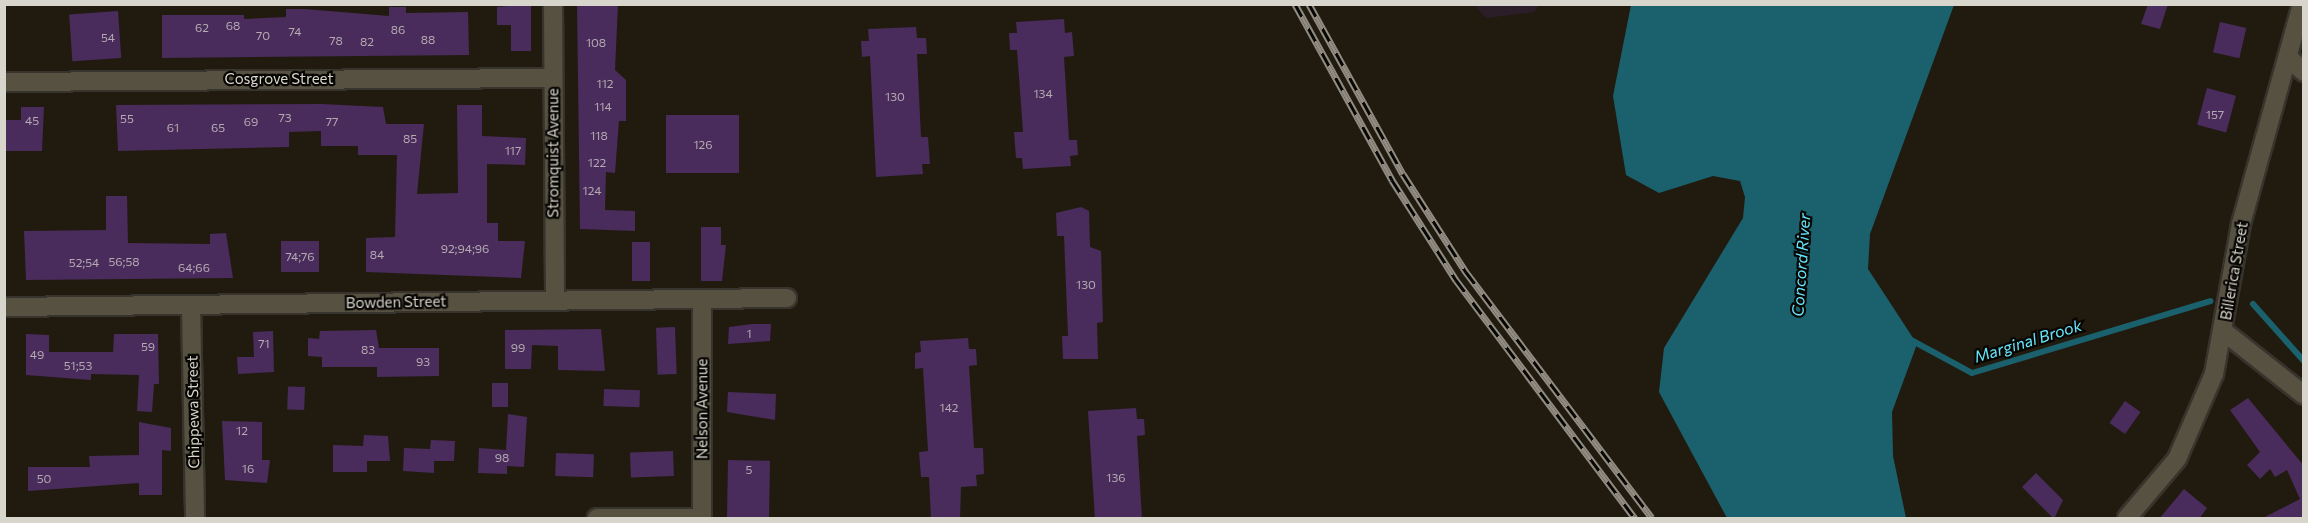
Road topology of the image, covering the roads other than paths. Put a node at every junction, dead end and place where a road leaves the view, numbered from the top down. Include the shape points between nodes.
1 (553, 4) edge
2 (2302, 4) edge
3 (2290, 59) junction
4 (2304, 72) edge
5 (553, 78) junction
6 (4, 82) edge
7 (787, 298) dead end
8 (702, 299) junction
9 (555, 301) junction
10 (191, 305) junction
11 (4, 307) edge
12 (2223, 331) junction
13 (2304, 395) edge
14 (702, 518) edge
15 (2128, 518) edge
16 (195, 519) edge
17 (597, 519) edge

1 - 5 street, Stromquist Avenue
2 - 3 street, Billerica Street
3 - 4 street
3 - 12 street, Billerica Street via 2241,224
5 - 6 street, Cosgrove Street
5 - 9 street, Stromquist Avenue
7 - 8 street, Bowden Street
8 - 9 street, Bowden Street
8 - 14 street, Nelson Avenue
9 - 10 street, Bowden Street
10 - 11 street, Bowden Street
10 - 16 street, Chippewa Street
12 - 13 street via 2287,377
12 - 15 street, Billerica Street via 2196,425 2177,459
14 - 17 street

